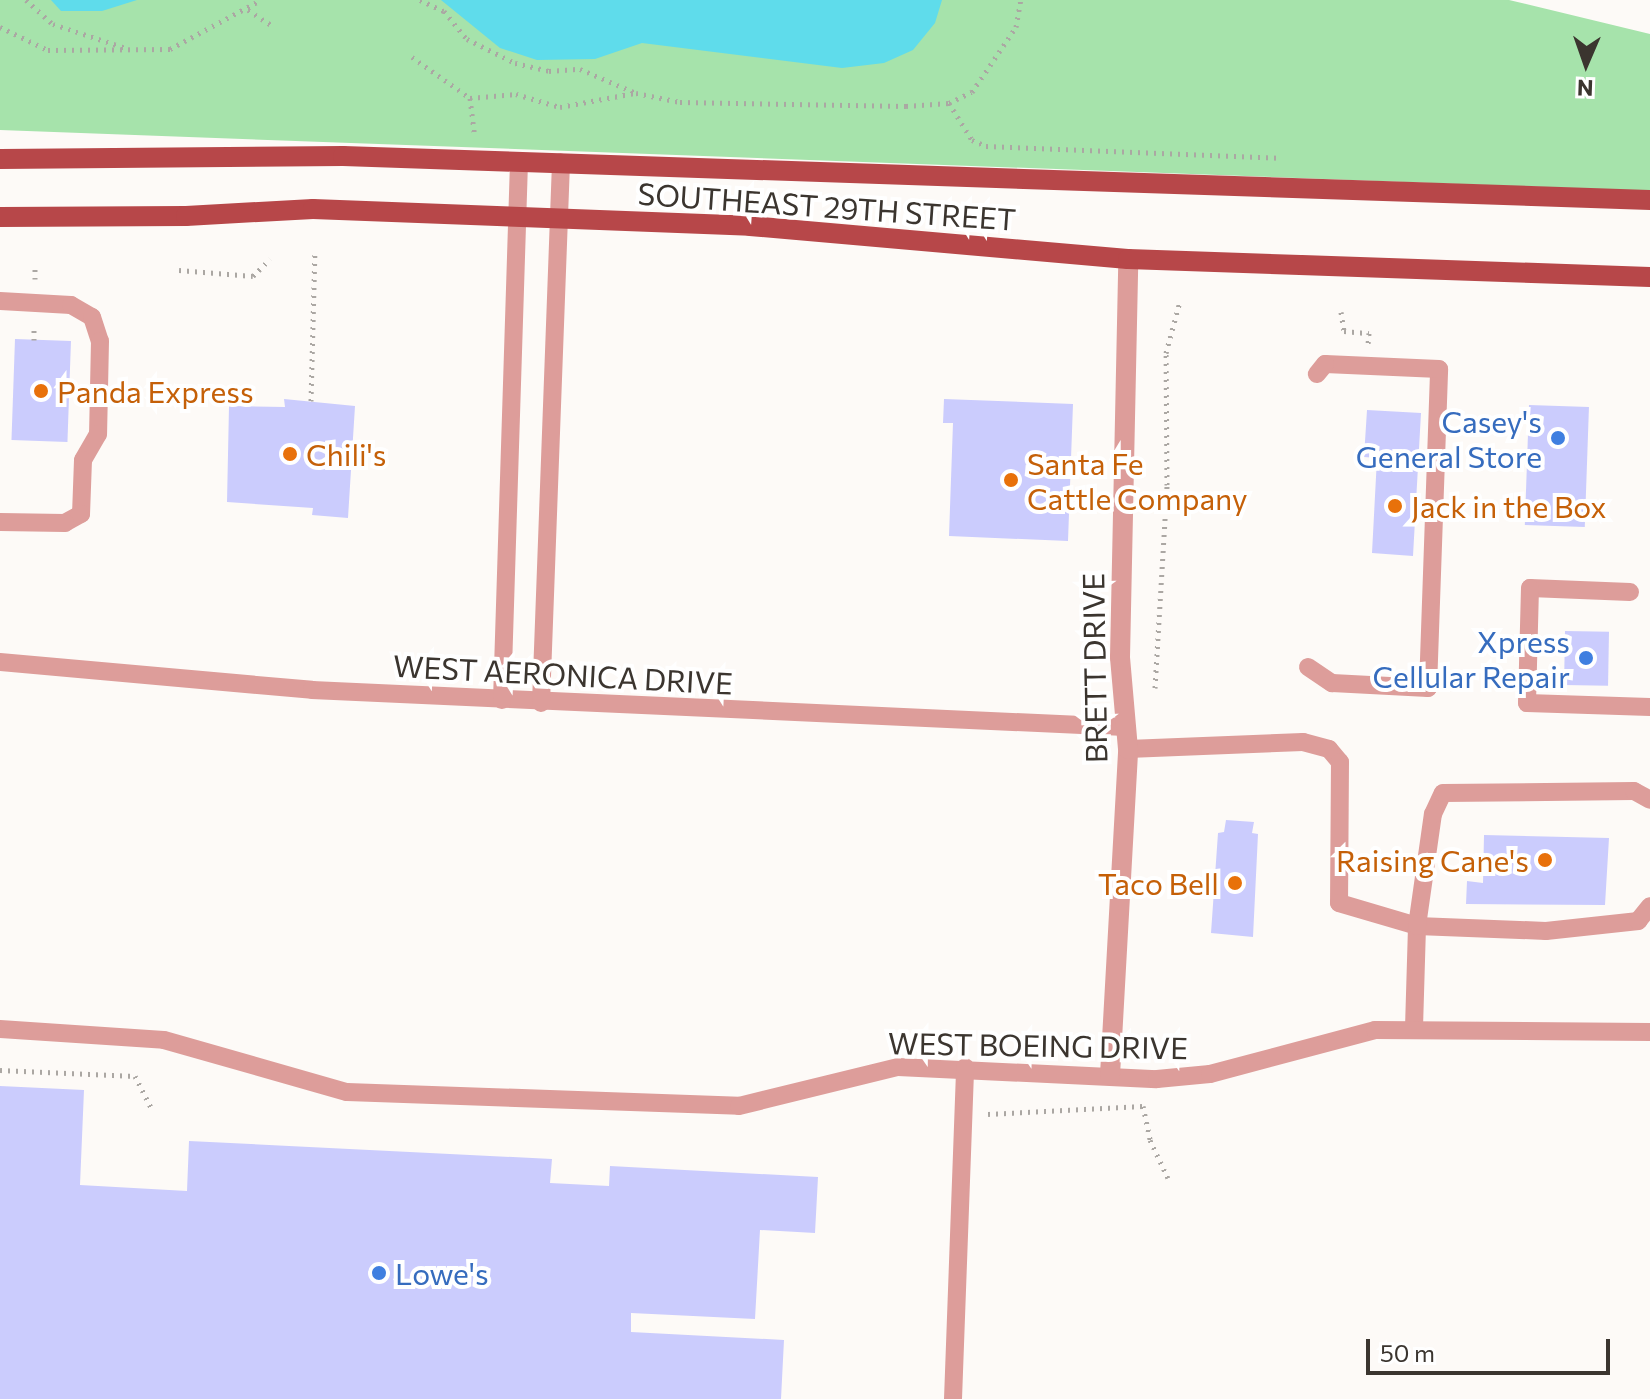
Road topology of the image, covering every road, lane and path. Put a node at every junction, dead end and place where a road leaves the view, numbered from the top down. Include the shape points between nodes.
1 (26, 0) edge
2 (261, 0) edge
3 (420, 0) edge
4 (1021, 0) edge
5 (248, 10) junction
6 (271, 25) dead end
7 (0, 27) edge
8 (131, 50) junction
9 (412, 57) dead end
10 (636, 93) junction
11 (470, 98) junction
12 (949, 103) junction
13 (475, 136) dead end
14 (0, 159) edge
15 (1298, 159) dead end
16 (519, 161) junction
17 (561, 162) junction
18 (1650, 200) edge
19 (515, 216) junction
20 (0, 217) edge
21 (559, 218) junction
22 (315, 251) dead end
23 (270, 259) dead end
24 (1128, 259) junction
25 (179, 270) dead end
26 (1650, 277) edge
27 (0, 301) edge
28 (1180, 301) dead end
29 (1317, 374) dead end
30 (311, 401) dead end
31 (0, 522) edge
32 (1630, 592) dead end
33 (0, 662) edge
34 (1308, 667) dead end
35 (1155, 688) dead end
36 (502, 700) junction
37 (541, 703) junction
38 (1650, 707) edge
39 (1125, 727) junction
40 (1128, 749) junction
41 (1650, 800) edge
42 (1650, 906) edge
43 (1417, 926) junction
44 (1414, 1028) junction
45 (0, 1029) edge
46 (1650, 1032) edge
47 (965, 1067) junction
48 (0, 1070) edge
49 (1110, 1075) junction
50 (153, 1111) dead end
51 (963, 1115) junction
52 (1168, 1178) dead end
53 (953, 1399) edge

1 - 8 path via 53,24
2 - 5 path
3 - 10 path via 444,11 467,39 488,53 549,71 580,69
4 - 12 path via 1016,27 998,61 972,92
5 - 6 path
5 - 8 path via 170,49
7 - 8 path via 48,50
9 - 11 path
10 - 11 path via 560,107 516,94
10 - 12 path via 680,102
11 - 13 path
12 - 15 path via 972,140 986,146
14 - 16 main road, SOUTHEAST 29TH STREET via 343,156
16 - 17 main road, SOUTHEAST 29TH STREET
16 - 19 lane
17 - 18 main road, SOUTHEAST 29TH STREET
17 - 21 lane
19 - 20 main road, SOUTHEAST 29TH STREET via 313,209
19 - 21 main road, SOUTHEAST 29TH STREET
19 - 36 lane
21 - 24 main road, SOUTHEAST 29TH STREET via 750,226
21 - 37 lane
22 - 30 path
23 - 25 path via 253,276
24 - 26 main road, SOUTHEAST 29TH STREET
24 - 39 street, BRETT DRIVE via 1120,657
27 - 31 lane via 71,305 92,317 100,341 98,434 83,460 81,514 65,523
28 - 35 path via 1166,353 1167,501
29 - 34 lane via 1325,364 1439,369 1428,688 1332,683
32 - 38 lane via 1530,588 1527,703
33 - 36 lane, WEST AERONICA DRIVE via 224,685
36 - 37 lane, WEST AERONICA DRIVE
37 - 39 lane, WEST AERONICA DRIVE
39 - 40 street, BRETT DRIVE
40 - 43 lane via 1303,742 1329,749 1340,762 1339,903
40 - 49 street, BRETT DRIVE
41 - 43 lane via 1634,791 1443,793 1433,814
42 - 43 lane via 1638,921 1546,931
43 - 44 lane
44 - 46 lane, WEST BOEING DRIVE
44 - 49 lane, WEST BOEING DRIVE via 1375,1030 1210,1074 1157,1079
45 - 47 lane, WEST BOEING DRIVE via 164,1040 329,1089 415,1096 739,1106 854,1074 898,1067
47 - 49 lane, WEST BOEING DRIVE
47 - 51 lane
48 - 50 path via 135,1076
51 - 52 path via 1143,1106 1150,1140
51 - 53 lane

